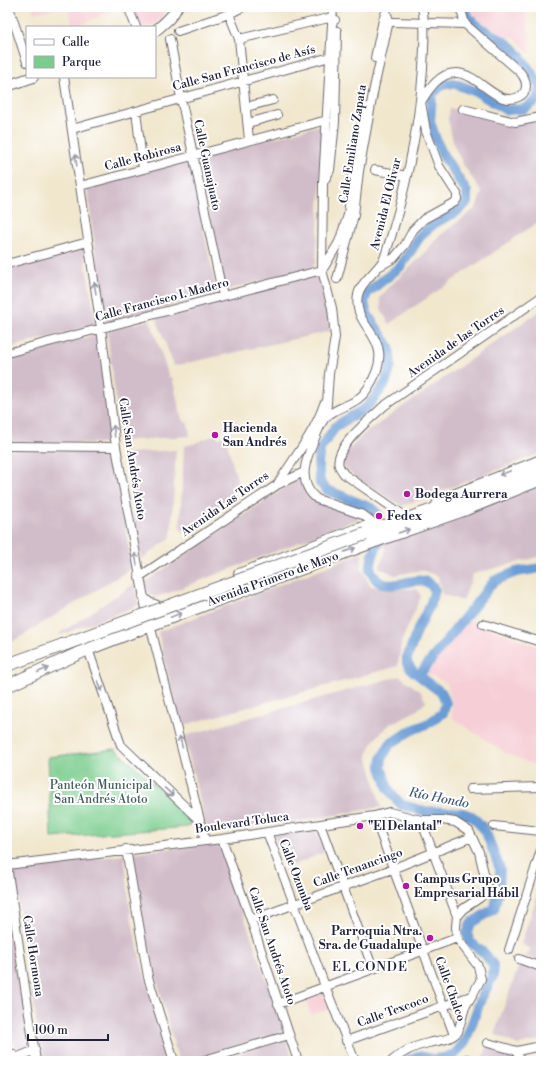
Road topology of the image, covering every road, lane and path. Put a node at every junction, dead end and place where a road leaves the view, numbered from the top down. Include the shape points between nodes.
1 (9, 7) edge
2 (177, 7) edge
3 (244, 7) edge
4 (333, 7) edge
5 (422, 7) edge
6 (460, 7) edge
7 (540, 7) edge
8 (129, 8) dead end
9 (385, 10) edge
10 (541, 11) edge
11 (230, 14) junction
12 (333, 17) junction
13 (393, 22) dead end
14 (425, 23) junction
15 (465, 24) junction
16 (136, 26) edge
17 (156, 30) edge
18 (178, 31) dead end
19 (170, 39) dead end
20 (239, 39) junction
21 (330, 57) junction
22 (26, 59) edge
23 (29, 78) edge
24 (64, 78) edge
25 (244, 81) junction
26 (7, 86) edge
27 (181, 98) junction
28 (273, 100) dead end
29 (420, 102) junction
30 (246, 107) junction
31 (463, 109) dead end
32 (136, 111) junction
33 (277, 115) dead end
34 (541, 117) edge
35 (327, 120) junction
36 (248, 123) junction
37 (72, 130) junction
38 (249, 140) junction
39 (193, 156) junction
40 (143, 169) junction
41 (375, 170) dead end
42 (407, 176) junction
43 (323, 183) junction
44 (80, 186) junction
45 (351, 215) junction
46 (88, 242) junction
47 (7, 264) edge
48 (380, 266) junction
49 (322, 270) junction
50 (337, 279) dead end
51 (223, 296) junction
52 (541, 297) edge
53 (101, 328) junction
54 (7, 354) edge
55 (327, 391) junction
56 (326, 417) junction
57 (7, 446) edge
58 (116, 447) junction
59 (541, 459) edge
60 (541, 468) edge
61 (304, 472) junction
62 (541, 479) edge
63 (277, 485) junction
64 (432, 511) junction
65 (409, 519) junction
66 (374, 524) junction
67 (389, 526) junction
68 (248, 570) junction
69 (140, 576) junction
70 (255, 585) junction
71 (143, 596) junction
72 (157, 605) junction
73 (146, 609) junction
74 (483, 624) dead end
75 (150, 625) junction
76 (541, 642) edge
77 (88, 649) junction
78 (48, 650) junction
79 (9, 662) edge
80 (7, 686) edge
81 (541, 787) edge
82 (470, 789) dead end
83 (374, 816) junction
84 (421, 820) junction
85 (201, 821) junction
86 (320, 824) junction
87 (494, 826) dead end
88 (541, 831) edge
89 (267, 832) junction
90 (472, 837) junction
91 (222, 839) junction
92 (205, 840) junction
93 (126, 849) junction
94 (541, 850) edge
95 (433, 853) junction
96 (7, 865) edge
97 (392, 869) junction
98 (343, 887) junction
99 (294, 904) junction
100 (457, 916) junction
101 (251, 920) junction
102 (457, 938) junction
103 (509, 950) dead end
104 (423, 951) junction
105 (519, 959) dead end
106 (541, 967) edge
107 (373, 969) junction
108 (325, 986) junction
109 (471, 996) junction
110 (278, 1004) junction
111 (443, 1006) junction
112 (290, 1035) junction
113 (454, 1035) junction
114 (346, 1041) junction
115 (488, 1043) dead end
116 (541, 1046) edge
117 (7, 1049) edge
118 (34, 1050) junction
119 (517, 1052) junction
120 (14, 1058) edge
121 (36, 1061) edge
122 (174, 1061) edge
123 (201, 1061) edge
124 (298, 1061) edge
125 (355, 1061) edge
126 (392, 1061) edge
127 (520, 1061) edge

1 - 22 street
2 - 17 main road
3 - 11 street
4 - 12 street, Calle Emiliano Zapata
5 - 14 street, Avenida El Olivar
6 - 15 street
7 - 10 street
8 - 16 street
9 - 45 street, Calle Emiliano Zapata via 353,168
11 - 18 street
11 - 20 street
12 - 20 street
12 - 21 street, Calle Emiliano Zapata
12 - 43 street via 337,23 335,122 330,170
13 - 14 street
14 - 15 street
14 - 29 street, Avenida El Olivar
15 - 29 street via 520,72 525,78 525,93 512,98 502,98 468,75 457,73 440,79
19 - 27 street, Calle Guanajuato
20 - 25 street
21 - 25 street, Calle San Francisco de Asís
21 - 35 street, Calle Emiliano Zapata
23 - 26 main road
24 - 37 street, Calle San Andrés Atoto
25 - 27 street, Calle San Francisco de Asís
25 - 30 street
27 - 32 street, Calle San Francisco de Asís
27 - 39 street, Calle Guanajuato
28 - 30 street
29 - 42 street, Avenida El Olivar
29 - 48 street via 426,131 436,159 457,198 455,202 424,218 394,258
30 - 36 street
31 - 34 street via 515,122
32 - 37 street, Calle San Francisco de Asís
32 - 40 street
33 - 36 street
35 - 38 street, Calle Robirosa
35 - 43 street, Calle Emiliano Zapata
36 - 38 street
44 -> 37 street, Calle San Andrés Atoto
38 - 39 street, Calle Robirosa
39 - 40 street, Calle Robirosa
39 - 51 street, Calle Guanajuato
40 - 44 street, Calle Robirosa
41 - 42 street
42 - 48 street, Avenida El Olivar via 387,250
43 - 49 street, Calle Emiliano Zapata
44 - 46 street, Calle San Andrés Atoto
45 - 49 street, Calle Emiliano Zapata
45 - 50 street, Calle Emiliano Zapata
46 - 47 street
53 -> 46 street, Calle San Andrés Atoto
48 - 56 street, Avenida El Olivar via 360,289 357,301 362,320 379,346 376,373 362,396
49 - 51 street, Calle Francisco I. Madero
49 - 55 street, Calle Emiliano Zapata via 332,308 335,337
51 - 53 street, Calle Francisco I. Madero
52 - 65 street, Avenida de las Torres via 384,406 346,444 339,456 339,466 344,474
53 - 54 street, Calle Francisco I. Madero
58 -> 53 street, Calle San Andrés Atoto
55 - 56 street, Calle Emiliano Zapata
55 - 63 street, Avenida Las Torres via 317,420
56 - 61 street via 311,446
57 - 58 street
69 -> 58 street, Calle San Andrés Atoto
59 -> 64 street, Avenida Primero de Mayo via 443,498
60 - 64 highway, Avenida Primero de Mayo
61 - 63 street
61 - 66 street via 308,488 318,499 363,515
70 -> 62 highway, Avenida Primero de Mayo via 466,509
63 - 69 street, Avenida Las Torres
64 - 65 highway, Avenida Primero de Mayo
65 - 67 highway, Avenida Primero de Mayo
66 - 67 main road, Avenida Primero de Mayo
66 - 68 main road, Avenida Primero de Mayo
67 - 78 highway, Avenida Primero de Mayo, bridge
68 - 70 highway via 247,580
68 - 72 main road, Avenida Primero de Mayo
69 - 71 street, Calle San Andrés Atoto
75 -> 70 highway, Avenida Primero de Mayo
71 - 72 street
71 - 73 street, Calle San Andrés Atoto
72 - 73 main road, Avenida Primero de Mayo
73 - 75 street, Calle San Andrés Atoto
73 - 78 main road, Avenida Primero de Mayo via 62,641
74 - 76 street
75 - 77 highway, Avenida Primero de Mayo
85 -> 75 street, Calle San Andrés Atoto
80 -> 77 highway, Avenida Primero de Mayo
77 -> 85 street via 121,745
78 - 79 highway, Avenida Primero de Mayo
81 - 82 street
83 - 84 street, Boulevard Toluca via 389,812
83 - 86 street, Boulevard Toluca
83 - 97 street, Calle Chalco
84 - 90 street, Boulevard Toluca via 455,822
84 - 95 street
85 - 92 street, Calle San Andrés Atoto
86 - 89 street, Boulevard Toluca
86 - 98 street
87 - 88 street
89 - 91 street, Boulevard Toluca
89 - 99 street, Calle Ozumba
90 - 95 street, Calle Tenancingo
90 - 100 street via 479,852 487,886 481,897
91 - 92 street, Boulevard Toluca
91 - 101 street, Calle San Andrés Atoto
92 - 93 street, Boulevard Toluca
93 - 96 street, Boulevard Toluca
93 - 122 street via 148,977
94 - 103 street
95 - 97 street, Calle Tenancingo
95 - 100 street
96 - 118 street, Calle Hormona
97 - 98 street, Calle Tenancingo
97 - 104 street, Calle Chalco
98 - 99 street, Calle Tenancingo
98 - 107 street
99 - 101 street, Calle Tenancingo
99 - 108 street, Calle Ozumba
100 - 102 street
101 - 110 street, Calle San Andrés Atoto
102 - 104 street
102 - 109 street via 473,959 480,974
104 - 107 street
104 - 111 street, Calle Chalco
105 - 106 street
107 - 108 street
108 - 110 street
108 - 114 street, Calle Ozumba
109 - 111 street, Calle Texcoco
109 - 113 street via 464,1007 458,1032
110 - 112 street, Calle San Andrés Atoto
111 - 113 street, Calle Chalco
111 - 114 street, Calle Texcoco
112 - 123 street
112 - 124 street, Calle San Andrés Atoto
113 - 126 street via 445,1040 416,1046
114 - 125 street, Calle Ozumba
115 - 119 street
116 - 119 street
117 - 120 main road
118 - 120 street
118 - 121 street, Calle Hormona
119 - 127 street

